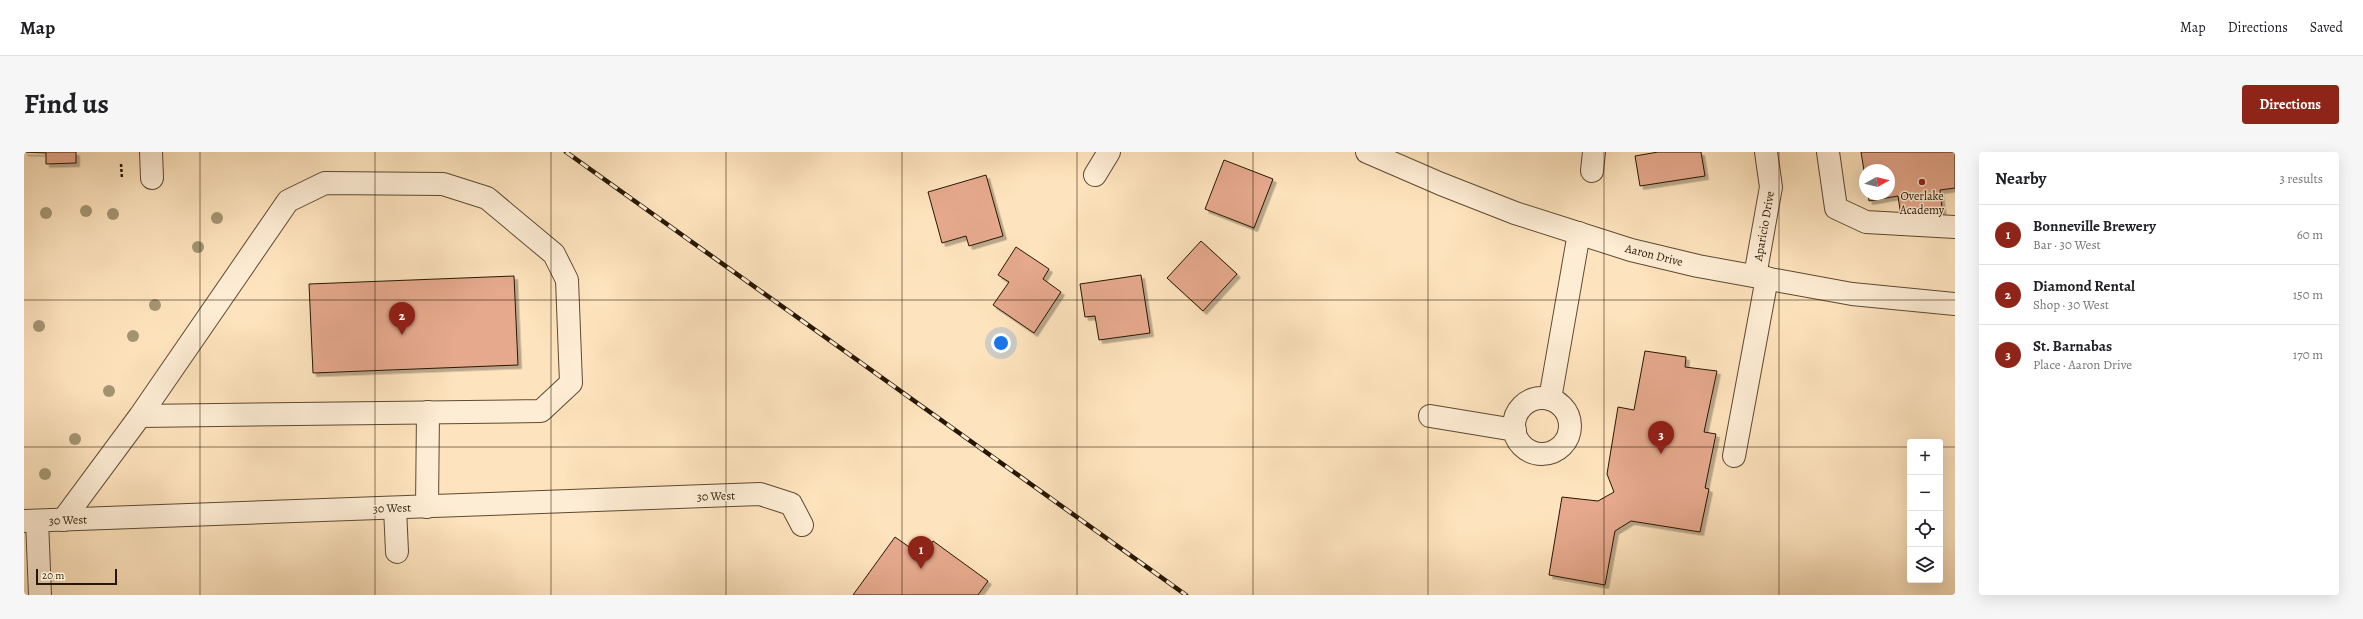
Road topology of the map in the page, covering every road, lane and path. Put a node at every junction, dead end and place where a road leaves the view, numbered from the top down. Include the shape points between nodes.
1 (151, 152) edge
2 (1109, 152) edge
3 (1367, 152) edge
4 (1766, 152) edge
5 (1828, 152) edge
6 (121, 164) dead end
7 (1095, 175) dead end
8 (152, 178) dead end
9 (122, 179) dead end
10 (1955, 227) edge
11 (1579, 233) junction
12 (1761, 277) junction
13 (1955, 304) edge
14 (1550, 399) junction
15 (428, 412) junction
16 (140, 416) junction
17 (1430, 416) dead end
18 (1515, 430) junction
19 (1734, 456) dead end
20 (427, 507) junction
21 (395, 508) junction
22 (63, 520) junction
23 (30, 521) edge
24 (802, 525) dead end
25 (397, 552) dead end
26 (40, 595) edge

1 - 8 street
2 - 7 street
3 - 11 street, Aaron Drive via 1515,213
4 - 12 street, Aparicio Drive via 1771,187
5 - 10 street via 1836,208 1866,222
6 - 9 path
11 - 12 street, Aaron Drive via 1631,250
11 - 14 street
12 - 13 street, Aaron Drive via 1852,294
12 - 19 street, Aparicio Drive
14 - 18 street via 1536,399 1524,405 1516,416
14 - 18 street via 1562,406 1569,417 1570,430 1562,446 1551,453 1534,453 1522,446
15 - 16 street
15 - 16 street via 541,411 571,383 567,280 554,254 487,198 443,184 325,183 288,202
15 - 20 street
16 - 22 street
17 - 18 street
20 - 21 street, 30 West
20 - 24 street, 30 West via 760,494 791,504
21 - 22 street, 30 West
21 - 25 street
22 - 23 street, 30 West
23 - 26 street

